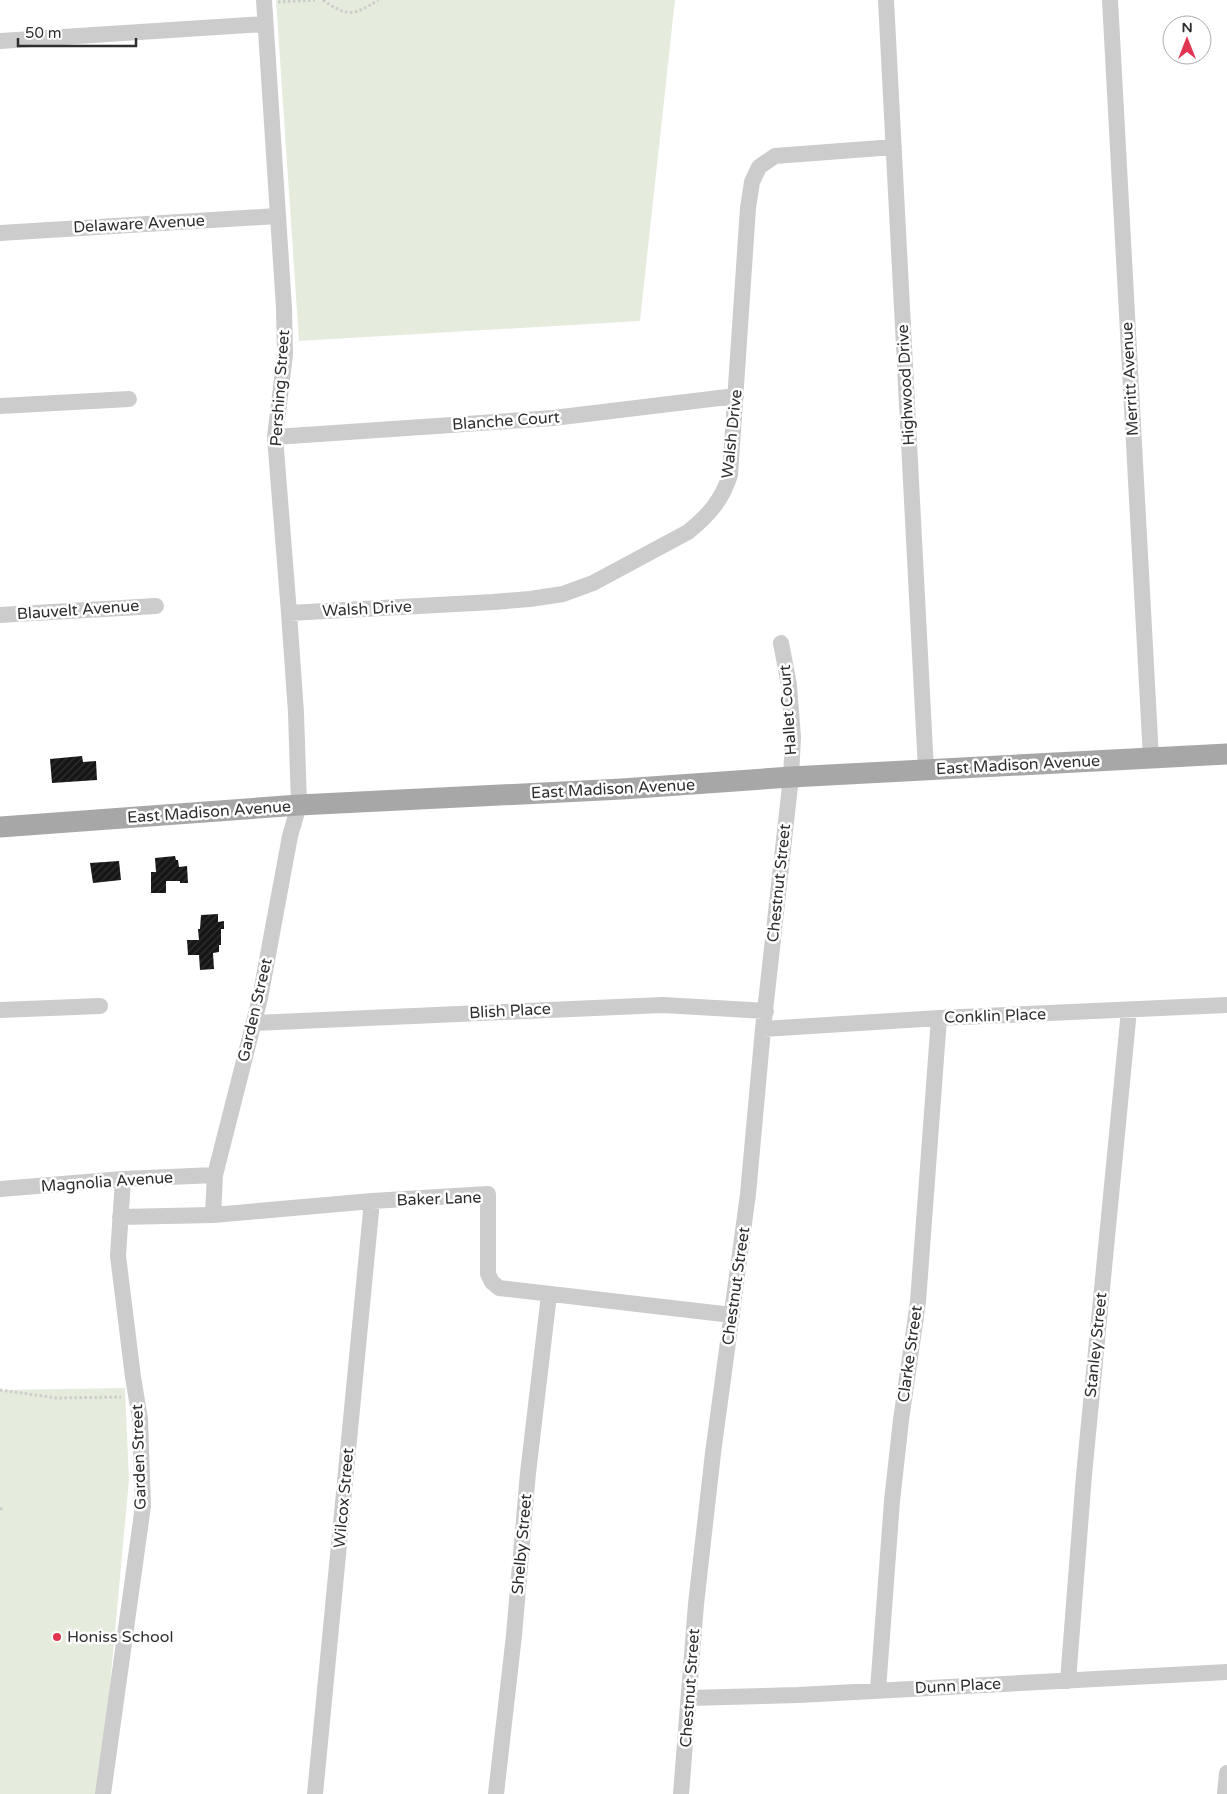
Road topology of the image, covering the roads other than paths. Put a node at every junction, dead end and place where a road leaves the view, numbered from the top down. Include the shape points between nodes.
1 (886, 0) edge
2 (1110, 0) edge
3 (264, 2) edge
4 (265, 24) junction
5 (0, 41) edge
6 (894, 147) junction
7 (277, 216) junction
8 (0, 232) edge
9 (736, 396) junction
10 (129, 399) dead end
11 (0, 406) edge
12 (275, 437) junction
13 (156, 606) dead end
14 (289, 613) junction
15 (0, 615) edge
16 (781, 643) dead end
17 (1227, 754) edge
18 (1151, 758) junction
19 (926, 770) junction
20 (791, 778) junction
21 (299, 805) junction
22 (0, 827) edge
23 (1227, 1005) edge
24 (100, 1006) dead end
25 (0, 1010) edge
26 (1129, 1010) junction
27 (766, 1012) junction
28 (939, 1018) junction
29 (254, 1023) junction
30 (764, 1029) junction
31 (215, 1175) junction
32 (124, 1179) junction
33 (0, 1189) edge
34 (372, 1201) junction
35 (213, 1215) junction
36 (120, 1217) junction
37 (549, 1295) junction
38 (732, 1314) junction
39 (1227, 1672) edge
40 (1068, 1681) junction
41 (878, 1690) junction
42 (689, 1698) junction
43 (1227, 1773) edge
44 (103, 1794) edge
45 (315, 1794) edge
46 (496, 1794) edge
47 (682, 1794) edge
48 (1225, 1794) edge

1 - 6 street, Highwood Drive
2 - 18 street, Merritt Avenue
3 - 4 street, Pershing Street
4 - 5 street
4 - 7 street, Pershing Street
6 - 9 street, Walsh Drive via 775,156 759,167 752,182 748,208
6 - 19 street, Highwood Drive
7 - 8 street, Delaware Avenue
7 - 12 street, Pershing Street via 285,354
9 - 12 street, Blanche Court via 553,418
9 - 14 street, Walsh Drive via 730,475 713,508 688,532 593,583 562,594 530,599
10 - 11 street
12 - 14 street, Pershing Street
13 - 15 street, Blauvelt Avenue
14 - 21 street, Pershing Street
16 - 20 street, Hallet Court via 789,685 793,737
17 - 18 main road, East Madison Avenue
18 - 19 main road, East Madison Avenue
19 - 20 main road, East Madison Avenue
20 - 21 main road, East Madison Avenue
20 - 27 street, Chestnut Street
21 - 22 main road, East Madison Avenue
21 - 29 street, Garden Street via 290,836
23 - 26 street, Conklin Place
24 - 25 street
26 - 28 street, Conklin Place
26 - 40 street, Stanley Street via 1084,1465
27 - 29 street, Blish Place via 663,1005
27 - 30 street, Chestnut Street
28 - 30 street, Conklin Place
28 - 41 street, Clarke Street via 918,1302 892,1500
29 - 31 street, Garden Street
30 - 38 street, Chestnut Street via 748,1194
31 - 32 street, Magnolia Avenue
31 - 35 street, Garden Street
32 - 33 street, Magnolia Avenue
32 - 36 street, Garden Street
34 - 35 street, Baker Lane
34 - 37 street, Baker Lane via 488,1194 488,1274 492,1282 509,1291
34 - 45 street, Wilcox Street
35 - 36 street, Baker Lane
36 - 44 street, Garden Street via 118,1256 140,1419 143,1506
37 - 38 street, Baker Lane
37 - 46 street, Shelby Street
38 - 42 street, Chestnut Street via 713,1452
39 - 40 street, Dunn Place
40 - 41 street, Dunn Place
41 - 42 street, Dunn Place
42 - 47 street, Chestnut Street
43 - 48 street

